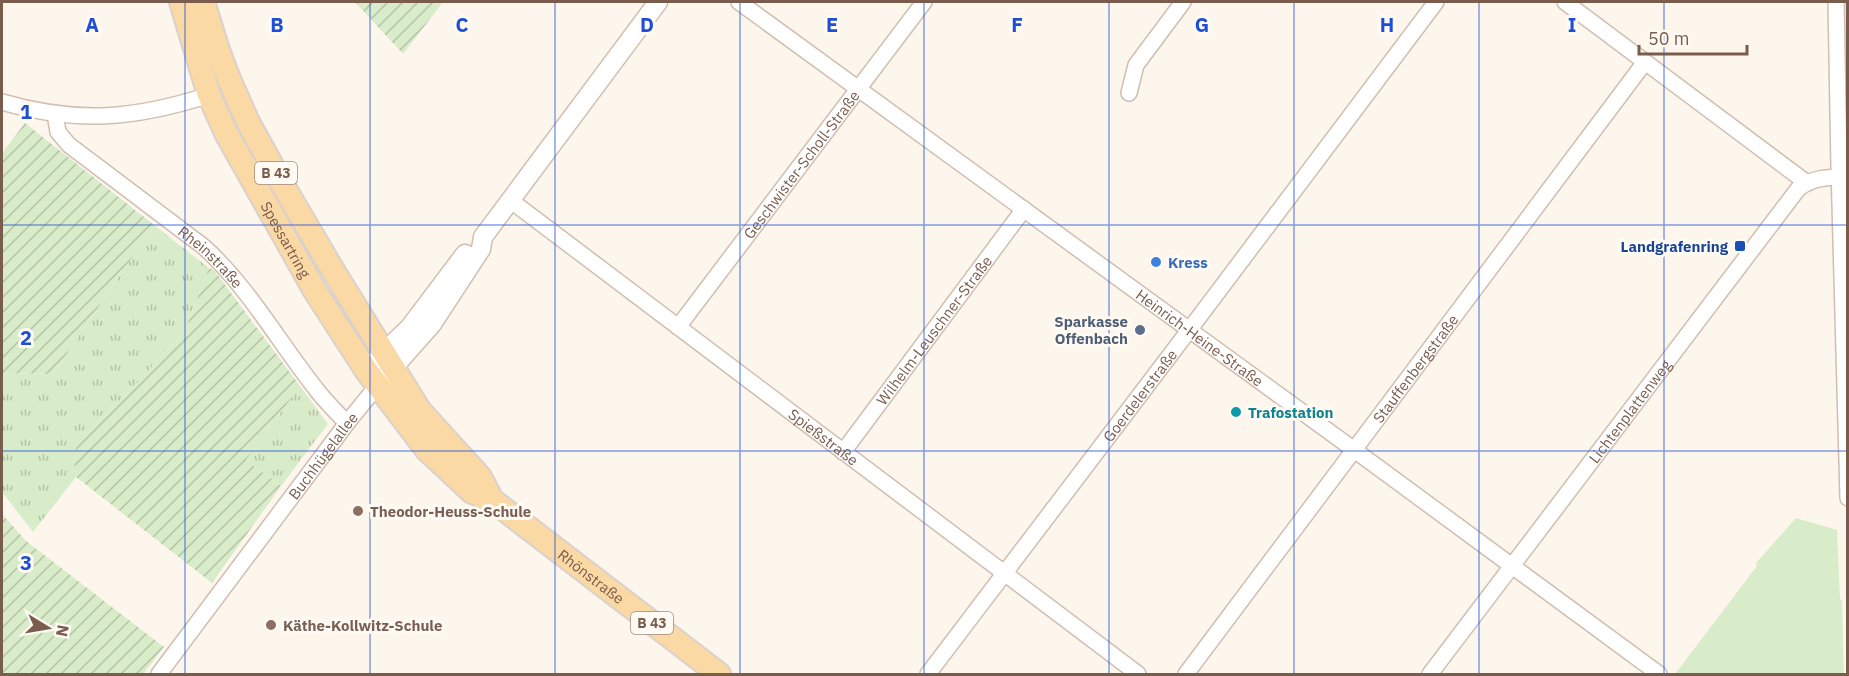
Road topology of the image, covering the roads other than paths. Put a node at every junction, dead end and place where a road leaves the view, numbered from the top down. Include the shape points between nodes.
1 (181, 2) edge
2 (203, 2) edge
3 (658, 2) edge
4 (739, 2) edge
5 (924, 2) edge
6 (1183, 2) edge
7 (1436, 2) edge
8 (1565, 2) edge
9 (1836, 2) edge
10 (1645, 62) junction
11 (858, 88) junction
12 (1129, 93) dead end
13 (209, 95) junction
14 (2, 102) edge
15 (55, 114) junction
16 (1843, 177) edge
17 (1807, 183) junction
18 (510, 200) junction
19 (1024, 209) junction
20 (678, 327) junction
21 (1190, 329) junction
22 (388, 360) junction
23 (372, 378) junction
24 (347, 423) junction
25 (1353, 449) junction
26 (843, 452) junction
27 (1848, 498) edge
28 (492, 500) junction
29 (1513, 566) junction
30 (1004, 573) junction
31 (159, 675) edge
32 (719, 675) edge
33 (928, 675) edge
34 (1138, 675) edge
35 (1185, 675) edge
36 (1430, 675) edge
37 (1659, 675) edge

1 - 13 main road, Spessartring / B 43
2 - 22 main road, Spessartring / B 43 via 248,122
3 - 18 street, Buchhügelallee
4 - 11 street, Heinrich-Heine-Straße
5 - 11 street, Geschwister-Scholl-Straße
6 - 12 street via 1136,65
7 - 21 street, Goerdelerstraße
8 - 10 street
9 - 16 street
10 - 17 street
10 - 25 street, Stauffenbergstraße
11 - 19 street, Heinrich-Heine-Straße
11 - 20 street, Geschwister-Scholl-Straße
13 - 15 street via 126,115
13 - 23 main road, Spessartring / B 43 via 259,194 315,291
14 - 15 street
15 - 24 street, Rheinstraße via 58,132 69,145 221,263 316,390
16 - 17 street
16 - 27 street
17 - 29 street, Lichtenplattenweg via 1783,208
18 - 20 street, Spießstraße
18 - 22 street, Buchhügelallee via 483,237 481,249 432,324
19 - 21 street, Heinrich-Heine-Straße
19 - 26 street, Wilhelm-Leuschner-Straße
20 - 26 street, Spießstraße
21 - 25 street, Heinrich-Heine-Straße
21 - 30 street, Goerdelerstraße
22 - 23 street, Buchhügelallee
22 - 28 main road, Rhönstraße / B 43 via 420,411 480,477
23 - 24 street, Buchhügelallee
23 - 28 main road, Rhönstraße / B 43 via 427,450 472,492
24 - 31 street, Buchhügelallee
25 - 29 street, Heinrich-Heine-Straße
25 - 35 street, Stauffenbergstraße
26 - 30 street, Spießstraße
28 - 32 main road, Rhönstraße / B 43
29 - 36 street, Lichtenplattenweg
29 - 37 street, Heinrich-Heine-Straße
30 - 33 street, Goerdelerstraße
30 - 34 street, Spießstraße

